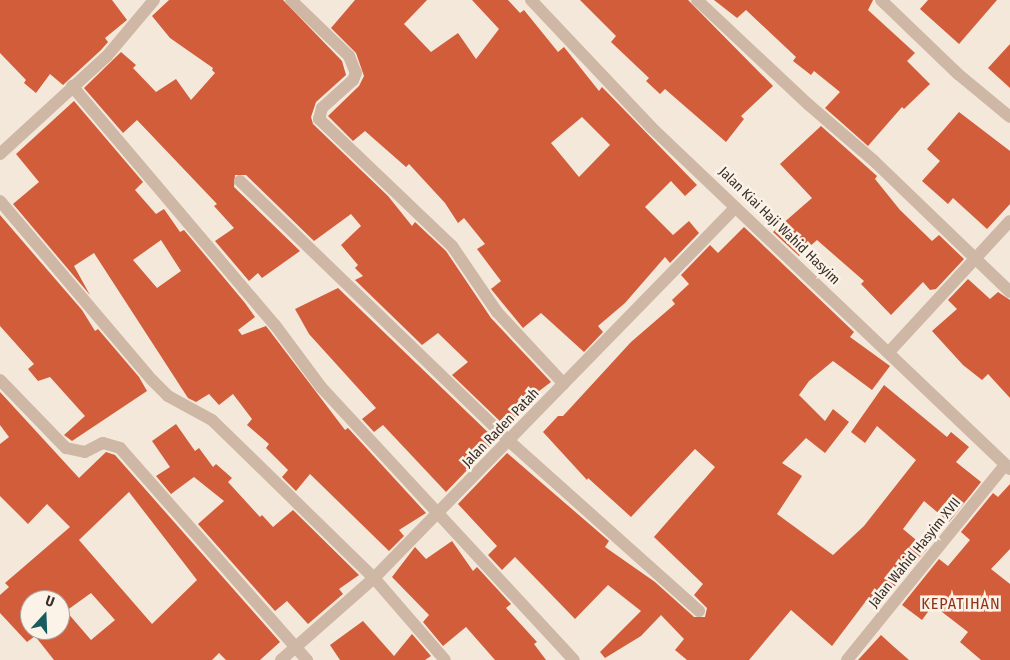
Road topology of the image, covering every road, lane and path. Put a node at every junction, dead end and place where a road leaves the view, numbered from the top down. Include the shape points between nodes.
1 (154, 0) edge
2 (291, 0) edge
3 (698, 0) edge
4 (881, 0) edge
5 (537, 1) edge
6 (72, 86) junction
7 (1010, 117) edge
8 (0, 154) edge
9 (240, 182) dead end
10 (0, 201) edge
11 (735, 208) junction
12 (1010, 222) edge
13 (976, 258) junction
14 (1010, 292) edge
15 (889, 352) junction
16 (0, 380) edge
17 (564, 384) junction
18 (509, 441) junction
19 (1008, 467) edge
20 (438, 515) junction
21 (374, 578) junction
22 (699, 611) dead end
23 (296, 647) junction
24 (280, 660) edge
25 (307, 660) edge
26 (445, 660) edge
27 (574, 660) edge
28 (847, 660) edge

1 - 6 street via 107,56
2 - 17 street via 349,56 356,73 353,80 322,108 319,119 452,246 497,312
3 - 13 street
4 - 7 street via 958,74
5 - 11 street, Jalan Kiai Haji Wahid Hasyim via 651,127
6 - 8 street
6 - 20 street via 275,325 321,387
9 - 18 street
10 - 21 street via 152,380 168,396 212,420
11 - 15 street, Jalan Kiai Haji Wahid Hasyim
11 - 17 street, Jalan Raden Patah
12 - 13 street
13 - 14 street
13 - 15 street
15 - 19 street, Jalan Kiai Haji Wahid Hasyim
16 - 23 street via 66,448 85,452 103,443 120,448
17 - 18 street, Jalan Raden Patah
18 - 20 street, Jalan Raden Patah
18 - 22 street
19 - 28 street, Jalan Wahid Hasyim XVII
20 - 21 street, Jalan Raden Patah
20 - 27 street
21 - 23 street, Jalan Raden Patah
21 - 26 street
23 - 24 street, Jalan Raden Patah
23 - 25 street

